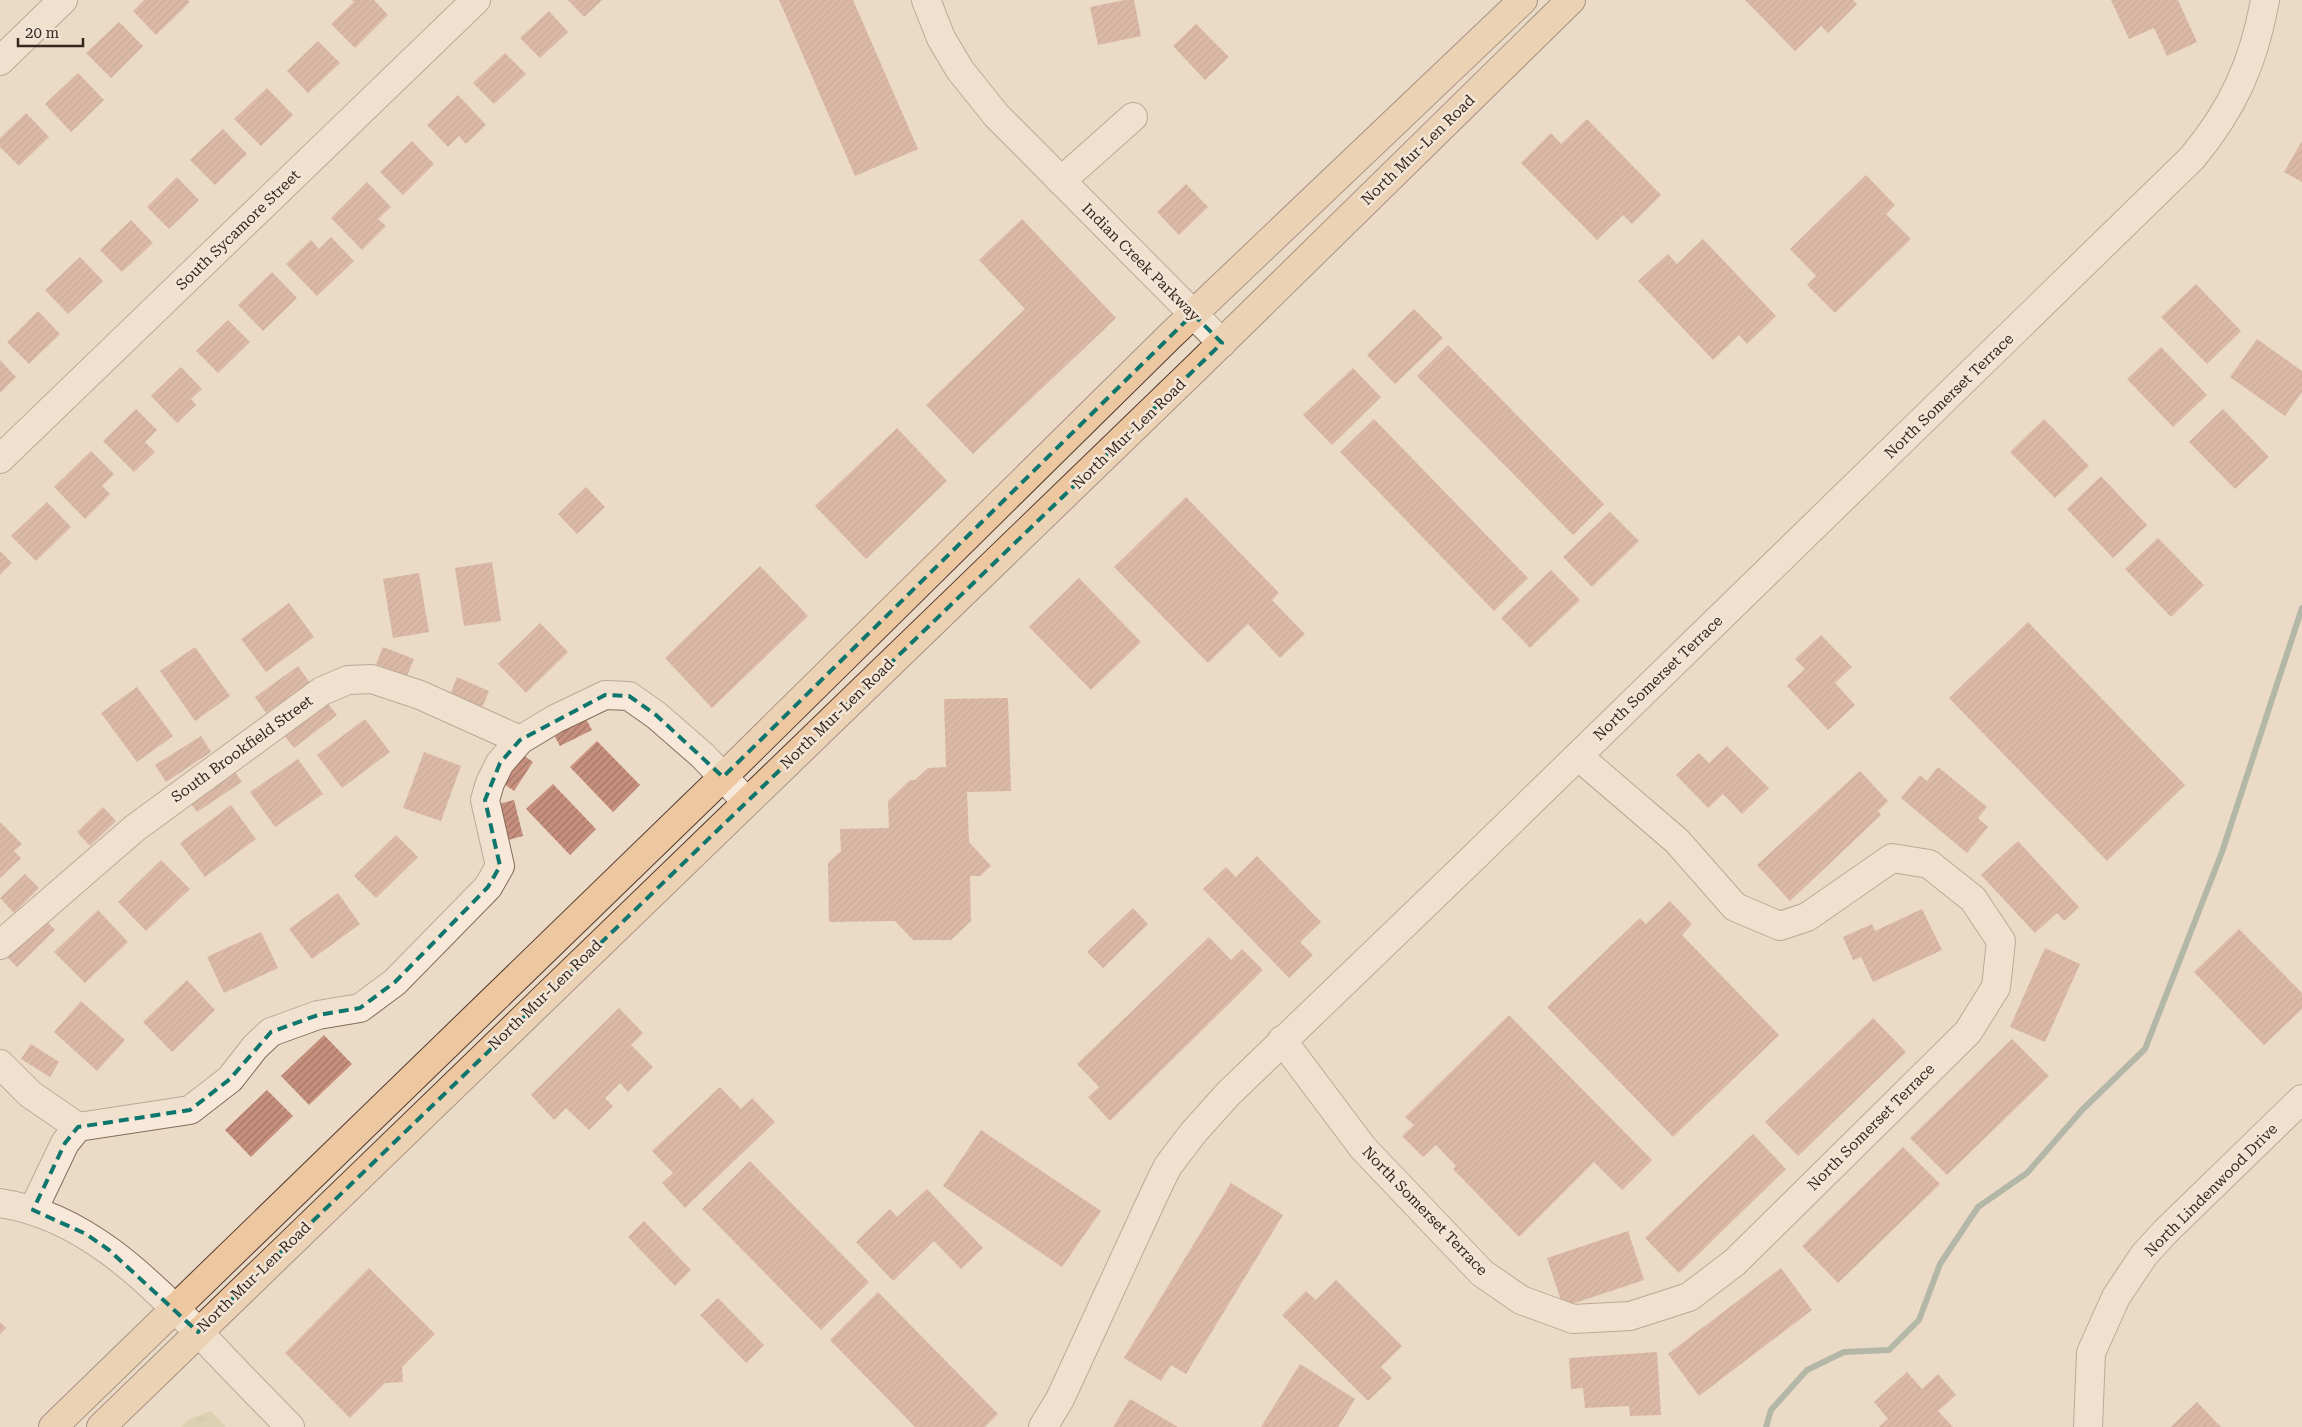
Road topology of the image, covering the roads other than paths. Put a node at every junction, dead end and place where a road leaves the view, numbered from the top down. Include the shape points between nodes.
1 (63, 0) edge
2 (476, 0) edge
3 (926, 0) edge
4 (1522, 0) edge
5 (1571, 0) edge
6 (2265, 0) edge
7 (0, 61) edge
8 (1134, 117) dead end
9 (1061, 181) junction
10 (1193, 314) junction
11 (1222, 343) junction
12 (0, 459) edge
13 (520, 740) junction
14 (1578, 756) junction
15 (723, 777) junction
16 (746, 801) junction
17 (0, 945) edge
18 (1282, 1040) junction
19 (0, 1064) edge
20 (2302, 1099) edge
21 (78, 1127) junction
22 (0, 1203) edge
23 (33, 1210) junction
24 (175, 1309) junction
25 (198, 1332) junction
26 (53, 1427) edge
27 (101, 1427) edge
28 (290, 1427) edge
29 (1043, 1427) edge
30 (2088, 1427) edge

1 - 7 street
2 - 12 street, South Sycamore Street
3 - 9 street, Indian Creek Parkway via 941,38 960,70 996,115
4 - 10 main road
5 - 11 main road, North Mur-Len Road
6 - 14 street, North Somerset Terrace via 2254,52 2243,80 2212,134 2192,158
8 - 9 street
9 - 10 street, Indian Creek Parkway
10 - 11 street, Indian Creek Parkway
10 - 15 main road
11 - 16 main road, North Mur-Len Road
13 - 15 street via 605,695 629,696 656,715
13 - 17 street, South Brookfield Street via 420,695 372,678 348,680 322,691 135,828
13 - 21 street via 500,764 485,800 500,866 488,887 395,982 360,1008 318,1015 272,1032 255,1047 230,1079 190,1110
14 - 18 street, North Somerset Terrace
14 - 18 street, North Somerset Terrace via 1677,841 1735,907 1780,926 1807,917 1892,858 1929,864 1973,899 2002,941 1996,987 1968,1032 1734,1262 1689,1297 1630,1316 1573,1319 1521,1300 1482,1273 1363,1148
15 - 16 street
15 - 24 main road
16 - 25 main road, North Mur-Len Road
18 - 29 street, North Somerset Terrace via 1228,1094 1168,1166 1060,1398
19 - 21 street via 30,1094
20 - 30 street, North Lindenwood Drive via 2165,1232 2144,1255 2116,1297 2091,1353
21 - 23 street via 65,1143
22 - 23 street
23 - 24 street via 55,1217 86,1234 139,1275
24 - 25 street
24 - 26 main road
25 - 27 main road, North Mur-Len Road
25 - 28 street

